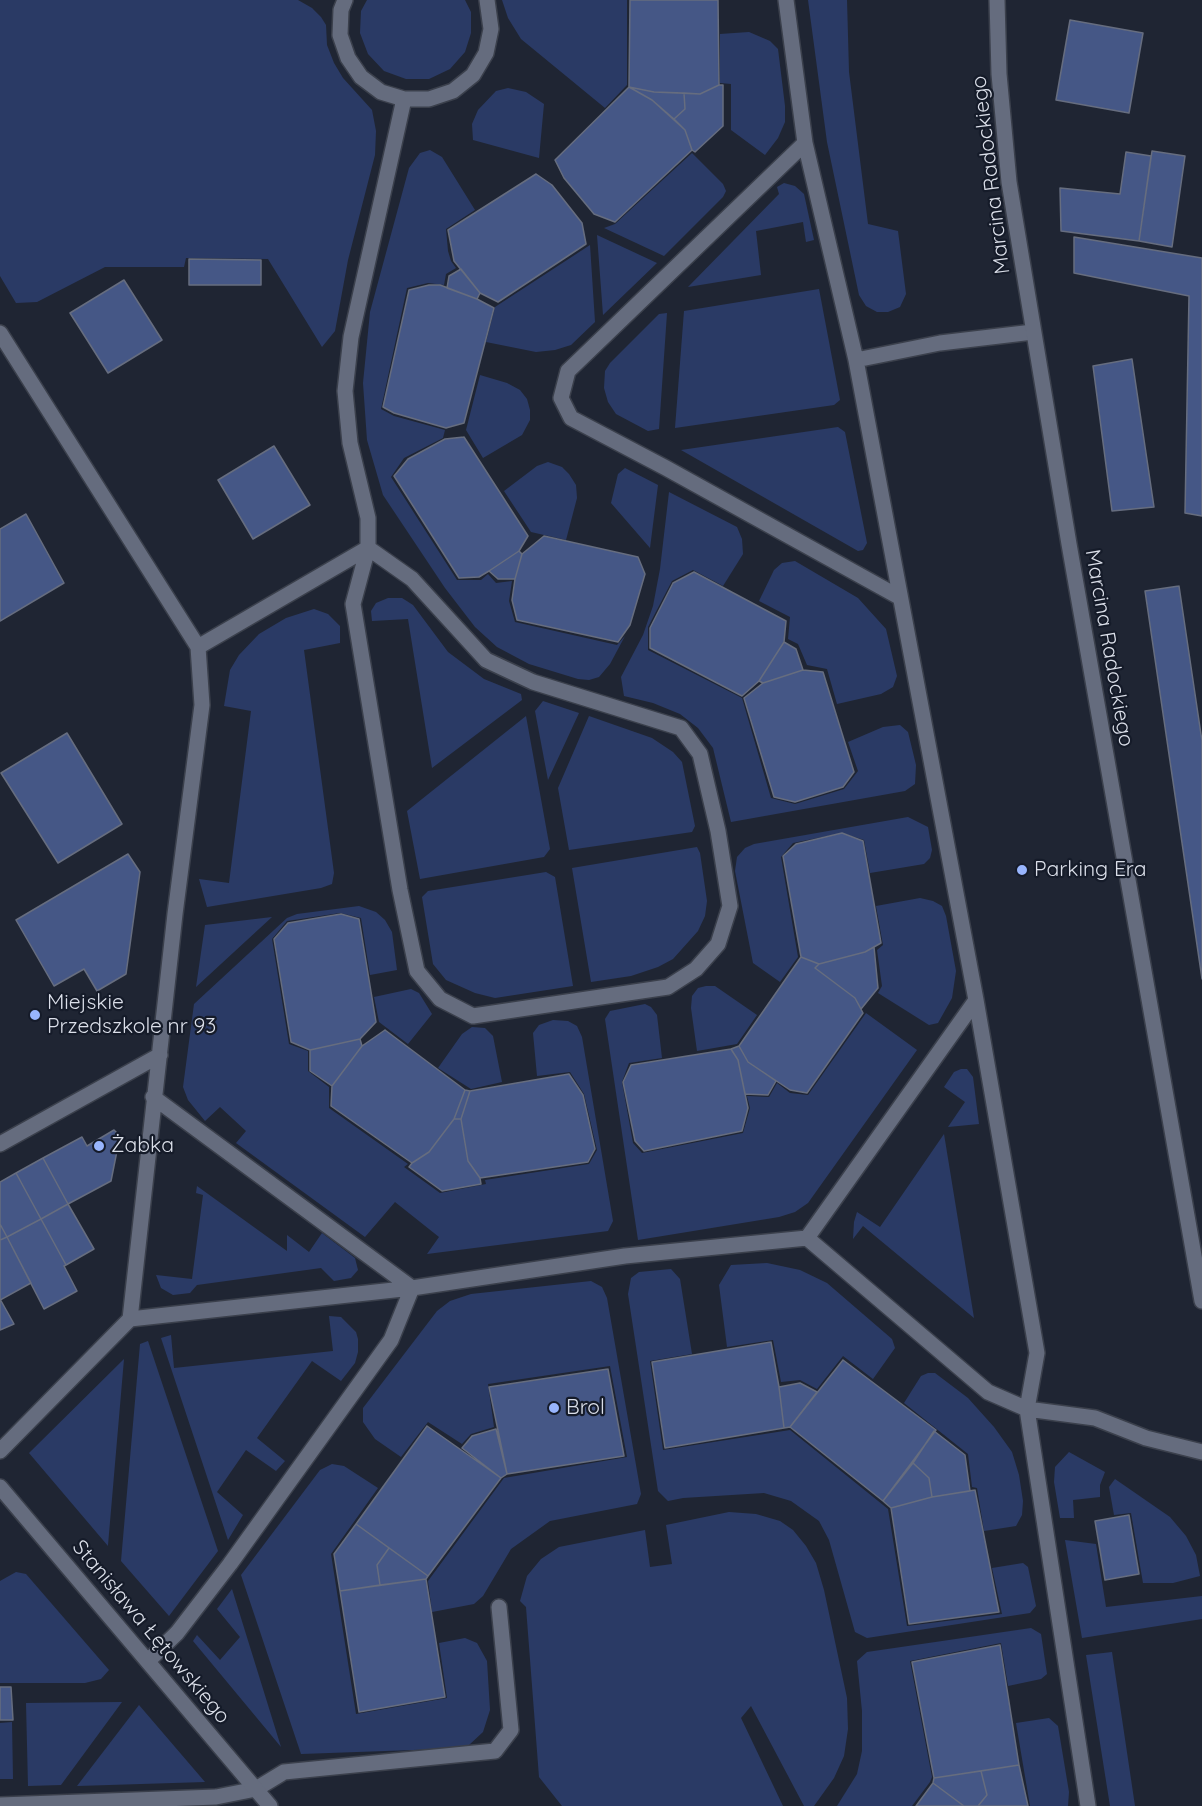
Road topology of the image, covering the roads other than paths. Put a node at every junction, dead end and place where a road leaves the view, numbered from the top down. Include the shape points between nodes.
1 (345, 0) edge
2 (487, 0) edge
3 (786, 0) edge
4 (997, 0) edge
5 (404, 99) junction
6 (805, 143) junction
7 (1033, 332) junction
8 (0, 333) edge
9 (856, 360) junction
10 (368, 548) junction
11 (899, 597) junction
12 (198, 647) junction
13 (976, 1000) junction
14 (160, 1055) junction
15 (153, 1097) junction
16 (0, 1144) edge
17 (807, 1238) junction
18 (1200, 1277) edge
19 (412, 1288) junction
20 (1202, 1301) edge
21 (130, 1319) junction
22 (1027, 1409) junction
23 (0, 1451) edge
24 (1202, 1452) edge
25 (0, 1487) edge
26 (499, 1607) dead end
27 (148, 1661) junction
28 (256, 1789) junction
29 (0, 1804) edge
30 (53, 1805) edge
31 (270, 1806) edge
32 (1088, 1806) edge

1 - 5 street via 340,35 348,58 361,77 381,92
2 - 5 street via 491,29 486,53 473,75 453,91 429,99
3 - 6 street
4 - 7 street, Marcina Radockiego via 1009,182
5 - 10 street via 351,337 345,391 350,443 368,518
6 - 9 street
6 - 11 street via 568,371 561,398 571,418
7 - 9 street via 940,343
7 - 18 street, Marcina Radockiego
8 - 12 street
9 - 11 street
10 - 10 street via 412,579 486,660 533,682 681,728 700,754 730,906 718,944 696,969 668,987 473,1016 440,999 417,971 353,604
10 - 12 street
11 - 13 street
12 - 14 street via 202,705
13 - 17 street
13 - 22 street via 1037,1353
14 - 15 street
14 - 16 street
15 - 19 street
15 - 21 street
17 - 19 street via 625,1256
17 - 22 street via 988,1392
18 - 20 street, Marcina Radockiego
19 - 21 street
19 - 27 street via 392,1340 230,1564 177,1633
21 - 23 street
22 - 24 street via 1095,1418 1146,1438
22 - 32 street
25 - 27 street, Stanisława Łętowskiego
26 - 28 street via 511,1730 495,1751 284,1772
27 - 28 street, Stanisława Łętowskiego
28 - 30 street via 216,1797
28 - 31 street, Stanisława Łętowskiego
29 - 30 street

